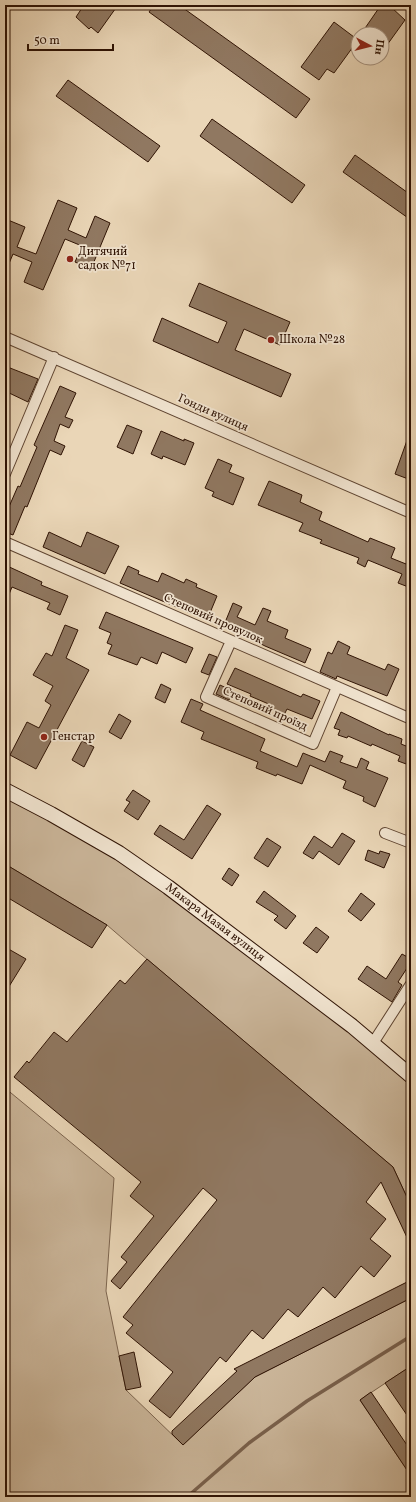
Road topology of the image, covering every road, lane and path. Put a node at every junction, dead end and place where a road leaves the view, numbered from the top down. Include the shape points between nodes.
1 (5, 337) edge
2 (54, 358) junction
3 (5, 474) edge
4 (411, 513) edge
5 (5, 542) edge
6 (231, 641) junction
7 (337, 687) junction
8 (411, 719) edge
9 (5, 790) edge
10 (385, 833) dead end
11 (411, 843) edge
12 (411, 984) edge
13 (372, 1043) junction
14 (411, 1076) edge

1 - 2 street, Гонди вулиця
2 - 3 street
2 - 4 street, Гонди вулиця
5 - 6 street, Степовий провулок
6 - 7 street, Степовий провулок
6 - 7 street, Степовий проїзд via 206,697 313,744
7 - 8 street, Степовий провулок
9 - 13 main road, Макара Мазая вулиця via 119,854 168,887
10 - 11 street
12 - 13 street
13 - 14 main road, Макара Мазая вулиця

